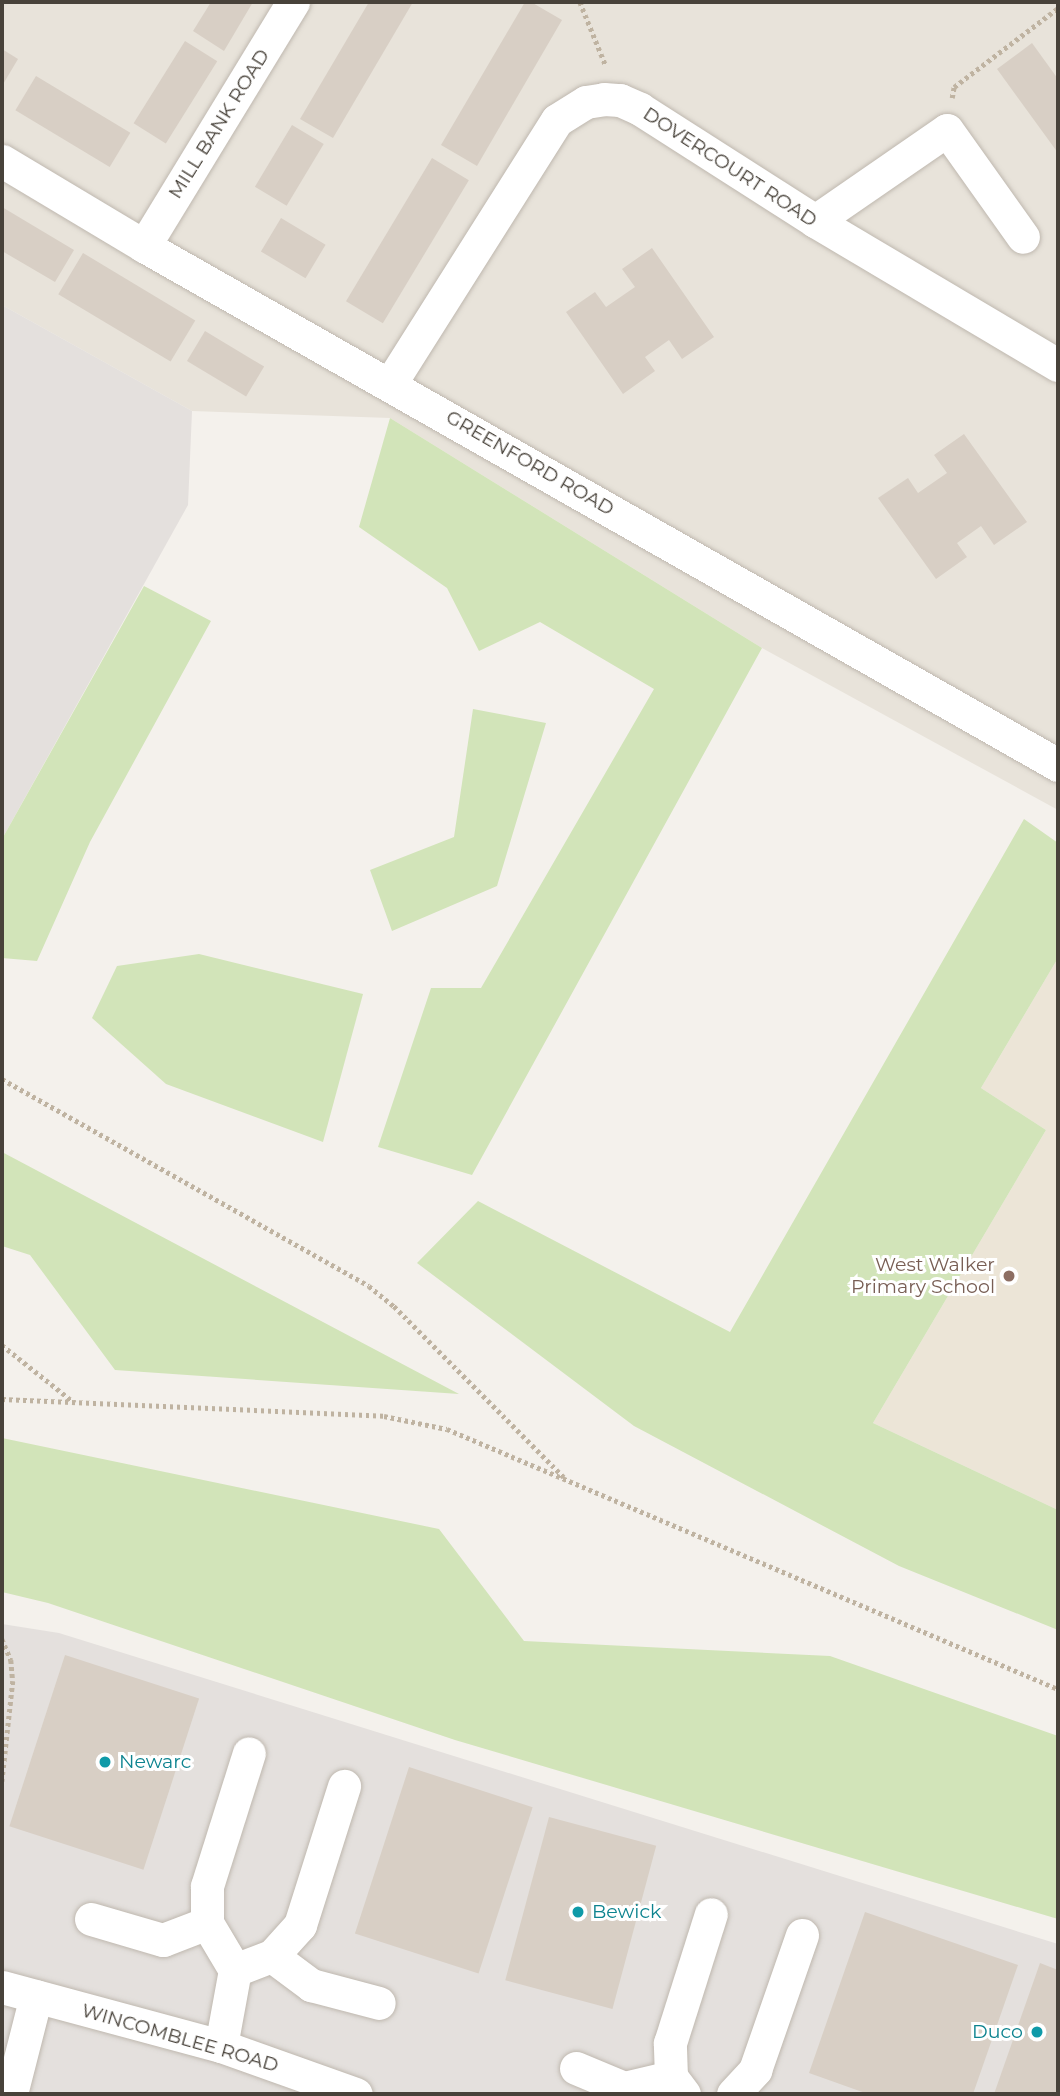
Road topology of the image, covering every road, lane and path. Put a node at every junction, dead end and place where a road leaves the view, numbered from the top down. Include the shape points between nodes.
1 (293, 2) edge
2 (580, 2) edge
3 (1058, 8) edge
4 (620, 100) junction
5 (947, 130) junction
6 (2, 161) edge
7 (815, 222) junction
8 (1023, 237) dead end
9 (144, 246) junction
10 (1058, 365) edge
11 (390, 384) junction
12 (1058, 765) edge
13 (2, 1079) edge
14 (2, 1345) edge
15 (2, 1399) edge
16 (77, 1404) junction
17 (567, 1480) junction
18 (2, 1639) edge
19 (1058, 1689) edge
20 (249, 1753) dead end
21 (2, 1783) edge
22 (344, 1786) dead end
23 (710, 1914) dead end
24 (91, 1919) dead end
25 (207, 1923) junction
26 (802, 1935) dead end
27 (272, 1956) junction
28 (235, 1970) junction
29 (2, 1987) edge
30 (36, 1996) junction
31 (379, 2003) dead end
32 (221, 2046) junction
33 (576, 2068) dead end
34 (678, 2086) edge
35 (11, 2094) edge
36 (356, 2094) edge
37 (736, 2094) edge

1 - 9 street, MILL BANK ROAD
2 - 4 path
3 - 5 path via 954,88
4 - 7 street, DOVERCOURT ROAD
4 - 11 street, DOVERCOURT ROAD via 586,102 557,120
5 - 7 street
5 - 8 street
6 - 9 street, GREENFORD ROAD
7 - 10 street, DOVERCOURT ROAD
9 - 11 street, GREENFORD ROAD
11 - 12 street, GREENFORD ROAD
13 - 17 path via 369,1286 452,1362
14 - 16 path
15 - 16 path
16 - 17 path via 414,1420 447,1429
17 - 19 path
18 - 21 path via 13,1681
20 - 25 street via 207,1886
22 - 27 street via 300,1925
23 - 34 street via 670,2042
24 - 25 street via 163,1940
25 - 28 street
26 - 37 street via 755,2070
27 - 28 street
27 - 31 street via 311,1985
28 - 32 street
29 - 30 street, WINCOMBLEE ROAD
30 - 32 street, WINCOMBLEE ROAD
30 - 35 street
32 - 36 street, WINCOMBLEE ROAD
33 - 34 street via 624,2088

